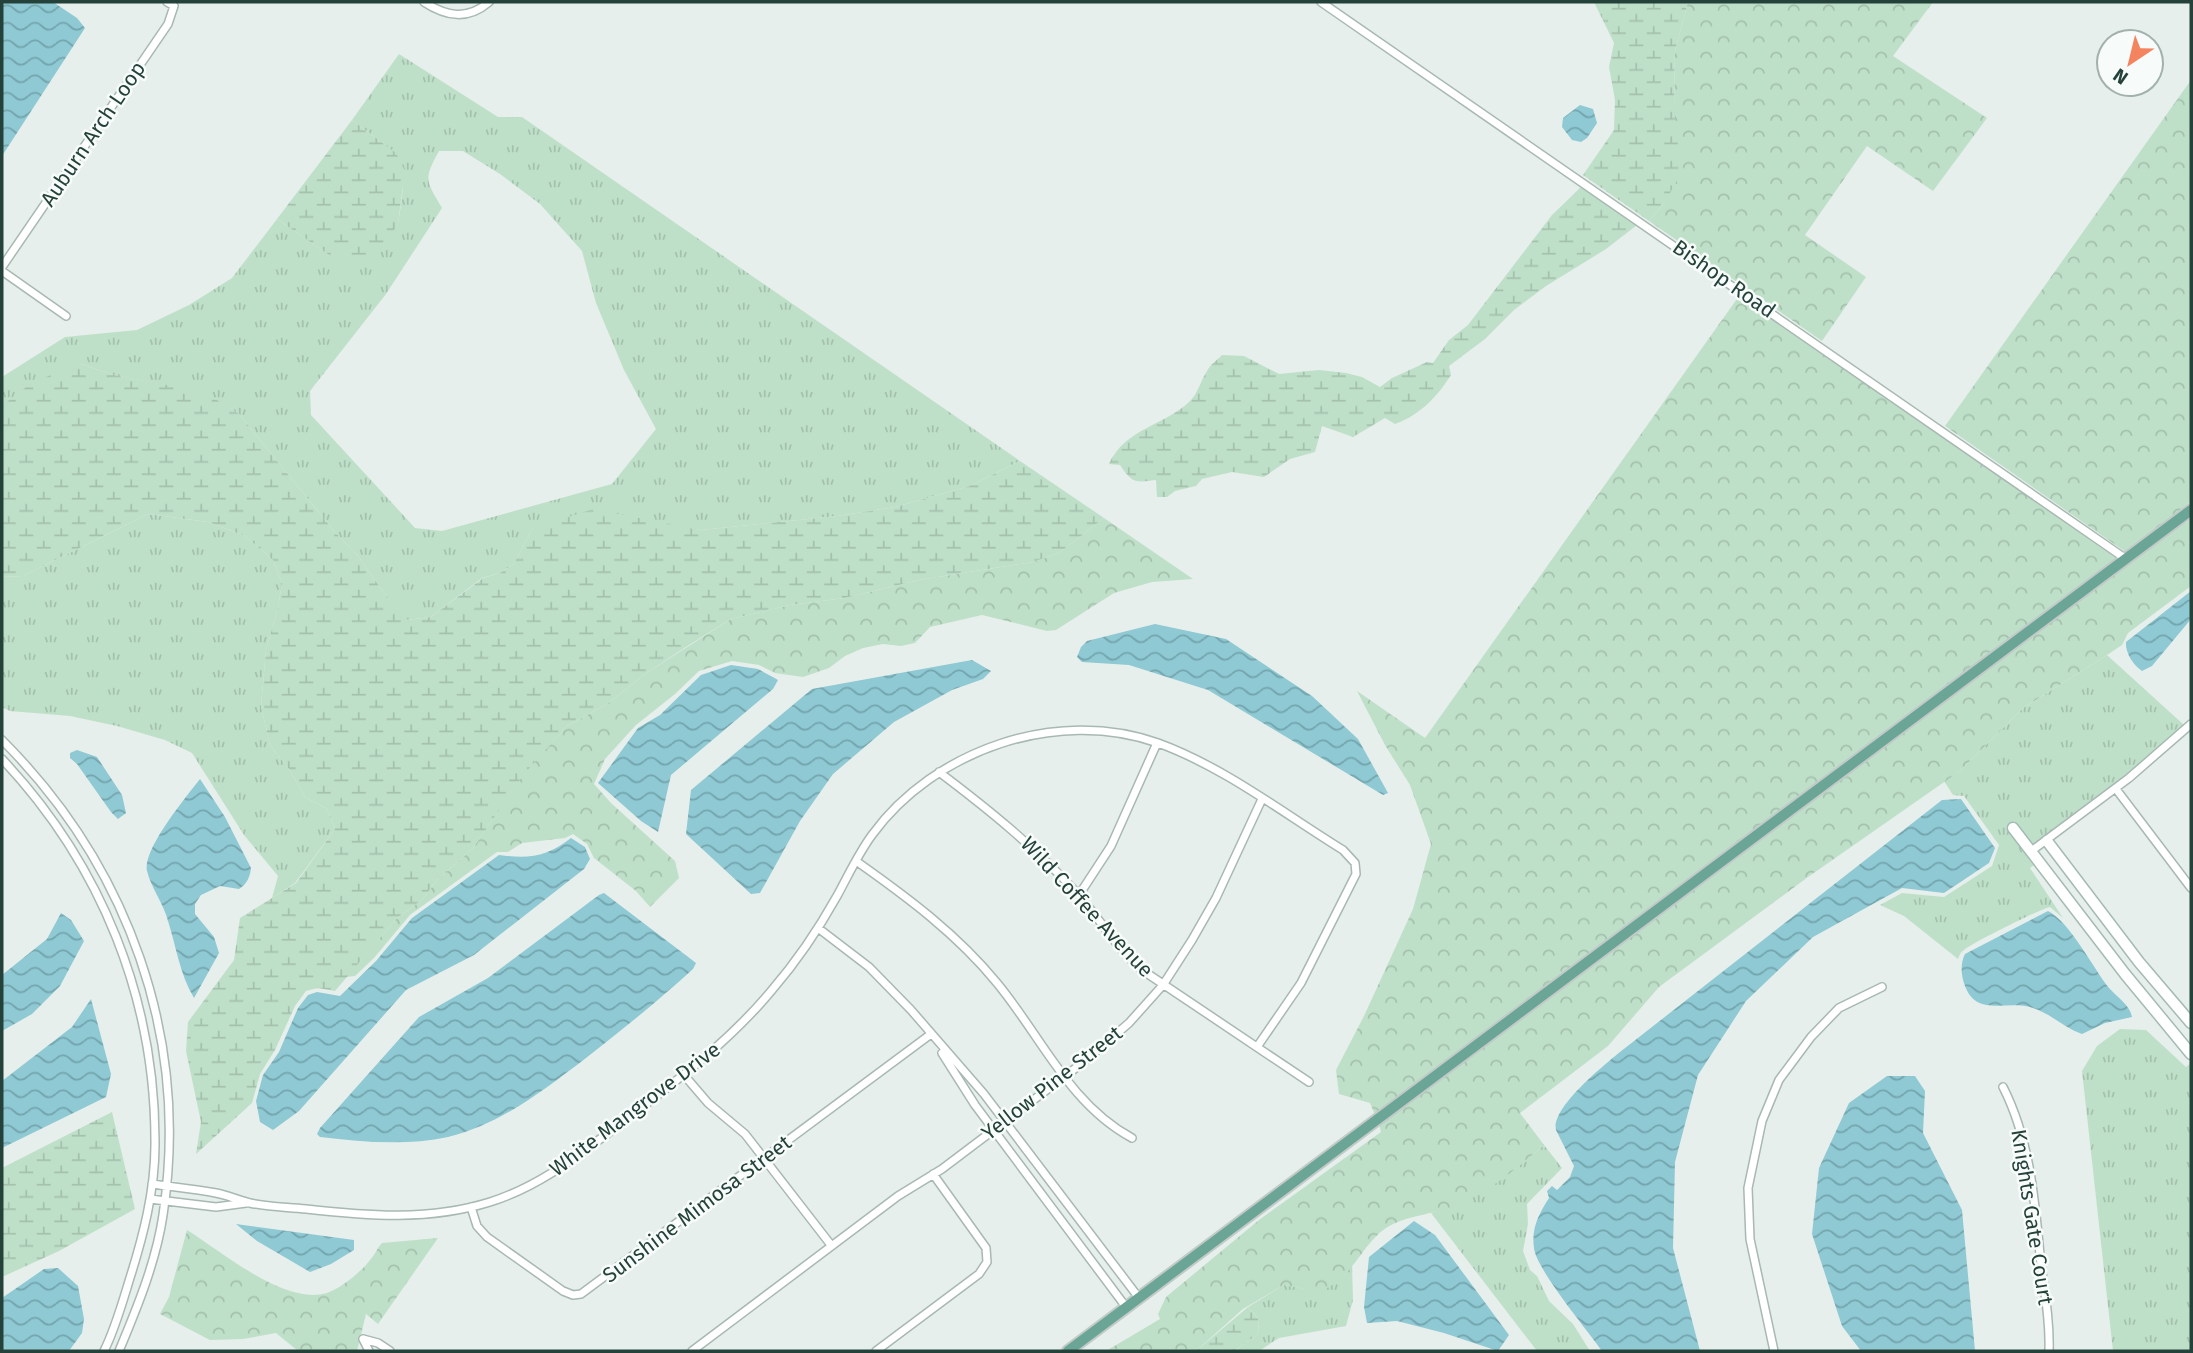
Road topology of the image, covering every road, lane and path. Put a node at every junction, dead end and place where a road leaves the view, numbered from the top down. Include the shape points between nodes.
1 (167, 2) edge
2 (425, 2) edge
3 (489, 2) edge
4 (1321, 2) edge
5 (2, 269) edge
6 (66, 316) dead end
7 (2191, 510) edge
8 (2126, 559) junction
9 (2191, 724) edge
10 (2, 740) edge
11 (1157, 743) junction
12 (2, 759) edge
13 (939, 772) junction
14 (2116, 789) junction
15 (1262, 799) junction
16 (2012, 828) dead end
17 (2047, 841) junction
18 (2030, 852) junction
19 (856, 861) junction
20 (2191, 888) edge
21 (1079, 895) junction
22 (818, 929) junction
23 (1163, 985) junction
24 (1882, 987) dead end
25 (2191, 1023) edge
26 (931, 1034) junction
27 (1257, 1047) junction
28 (2191, 1054) edge
29 (684, 1075) junction
30 (1065, 1077) junction
31 (1309, 1082) dead end
32 (2003, 1087) dead end
33 (1005, 1121) junction
34 (993, 1130) junction
35 (1132, 1138) dead end
36 (764, 1159) junction
37 (933, 1174) junction
38 (152, 1184) junction
39 (166, 1186) junction
40 (150, 1199) junction
41 (165, 1201) junction
42 (250, 1203) junction
43 (471, 1207) junction
44 (831, 1245) junction
45 (1139, 1298) junction
46 (1126, 1307) junction
47 (104, 1351) edge
48 (119, 1351) edge
49 (369, 1351) edge
50 (390, 1351) edge
51 (692, 1351) edge
52 (876, 1351) edge
53 (1068, 1351) edge
54 (1774, 1351) edge
55 (2049, 1351) edge

1 - 5 street, Auburn Arch Loop via 174,6 168,24
2 - 3 street via 450,15 467,15
4 - 8 street, Bishop Road
5 - 6 street
7 - 8 main road
8 - 45 main road
9 - 14 street
10 - 39 street via 68,818 108,881 129,925 155,1005 166,1071
11 - 13 street, White Mangrove Drive via 1106,733 1035,734 997,744
11 - 15 street, White Mangrove Drive
11 - 21 street via 1111,846
12 - 38 street via 60,828 117,934 139,1008 150,1070 155,1145
13 - 19 street, White Mangrove Drive via 891,813
13 - 21 street, Wild Coffee Avenue via 1013,830
14 - 17 street
14 - 20 street
15 - 23 street, Yellow Pine Street via 1216,898
15 - 27 street, White Mangrove Drive via 1343,850 1355,863 1356,874 1301,982
16 - 18 street
17 - 18 street
17 - 25 street
18 - 28 street
19 - 22 street, White Mangrove Drive
19 - 30 street via 922,909 966,949 1008,996
21 - 23 street, Wild Coffee Avenue via 1128,957
22 - 26 street via 883,980
22 - 29 street, White Mangrove Drive via 762,1002
23 - 27 street, Wild Coffee Avenue
23 - 30 street, Yellow Pine Street via 1122,1030
24 - 54 street via 1839,1008 1811,1037 1779,1080 1762,1121 1748,1188 1750,1239
26 - 33 street
26 - 34 street
26 - 36 street, Sunshine Mimosa Street
27 - 31 street, Wild Coffee Avenue
29 - 36 street
29 - 43 street, White Mangrove Drive via 556,1171 509,1195
30 - 33 street, Yellow Pine Street
30 - 35 street via 1104,1121
32 - 55 street, Knights Gate Court via 2024,1137
33 - 34 street, Yellow Pine Street
33 - 45 street
34 - 37 street, Yellow Pine Street
34 - 46 street
36 - 43 street, Sunshine Mimosa Street via 581,1294 563,1291 493,1242 477,1226
36 - 44 street
37 - 44 street, Yellow Pine Street
37 - 52 street via 986,1248 987,1262 979,1274
38 - 39 street, White Mangrove Drive
38 - 40 street
39 - 41 street
39 - 42 street, White Mangrove Drive
40 - 41 street, White Mangrove Drive
40 - 47 street via 144,1231
41 - 42 street, White Mangrove Drive via 216,1207
41 - 48 street via 151,1266
42 - 43 street, White Mangrove Drive via 369,1216 410,1216
44 - 51 street, Yellow Pine Street
45 - 46 main road
46 - 53 main road
49 - 50 street via 363,1339

